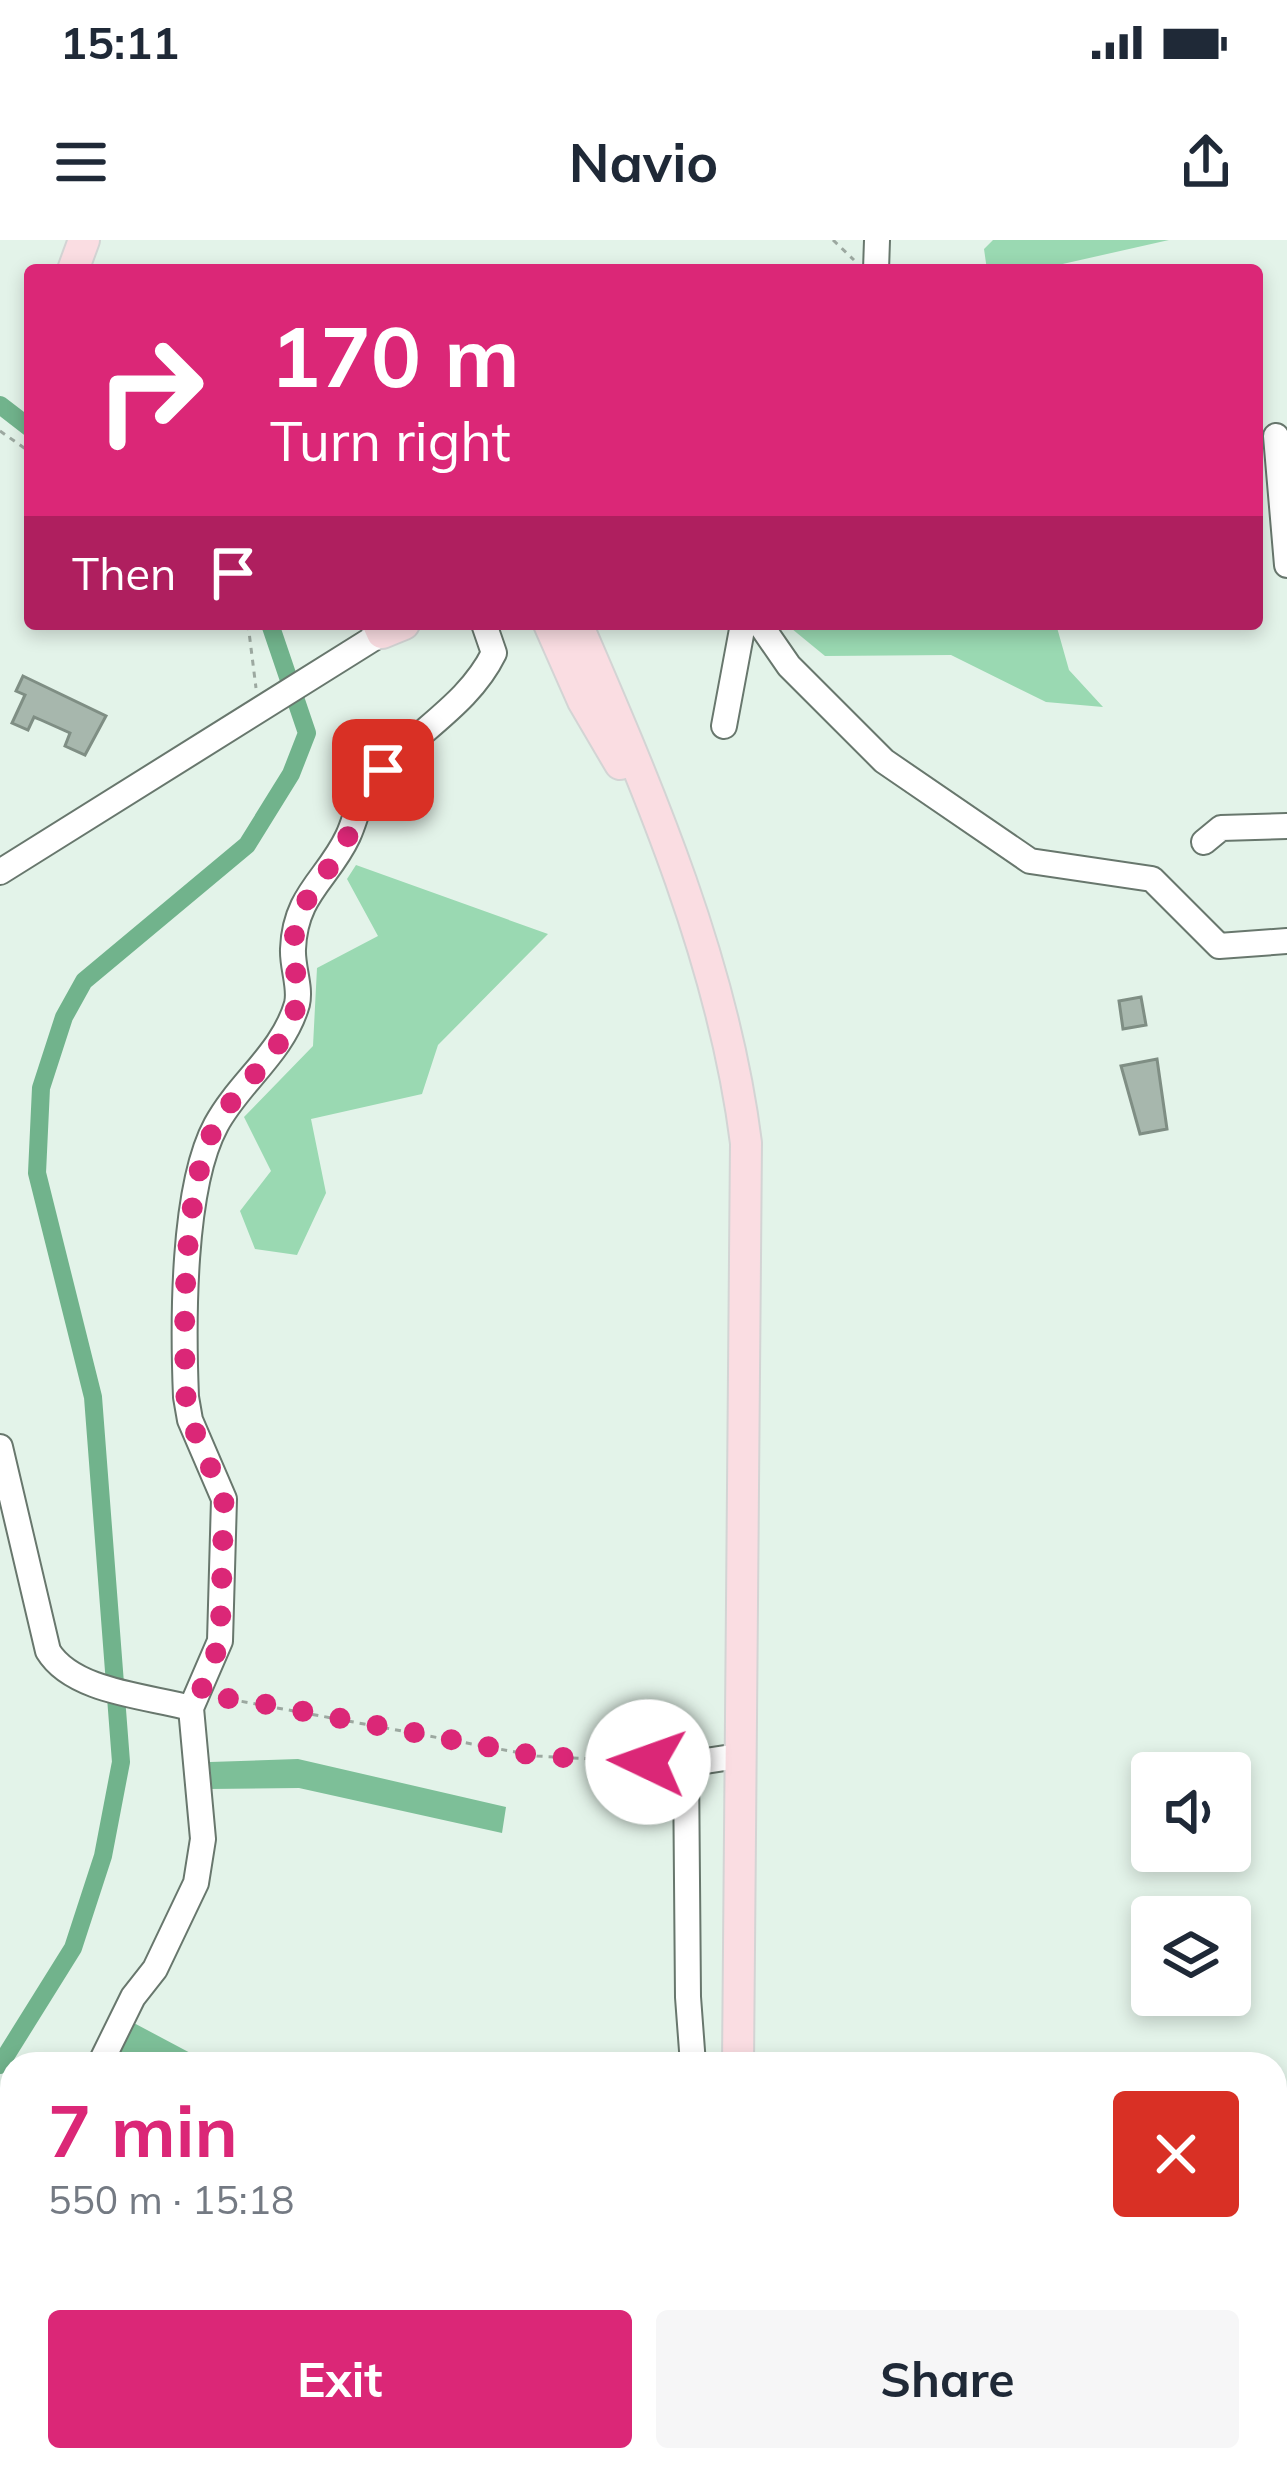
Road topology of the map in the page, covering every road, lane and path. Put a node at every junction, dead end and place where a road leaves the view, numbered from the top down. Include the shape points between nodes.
1 (832, 240) edge
2 (858, 264) edge
3 (1273, 436) edge
4 (1287, 566) edge
5 (250, 630) edge
6 (383, 630) edge
7 (486, 630) edge
8 (552, 630) edge
9 (580, 630) edge
10 (742, 630) edge
11 (764, 630) edge
12 (269, 701) junction
13 (724, 726) dead end
14 (650, 809) junction
15 (1287, 826) edge
16 (1204, 842) dead end
17 (0, 872) edge
18 (1287, 941) edge
19 (0, 1447) edge
20 (195, 1702) junction
21 (738, 1756) junction
22 (686, 1763) junction
23 (106, 2052) edge
24 (692, 2052) edge
25 (738, 2052) edge

1 - 2 path
3 - 4 street
5 - 12 path
6 - 12 street
7 - 20 street via 494,653 483,676 366,790 348,836 309,889 293,949 298,1001 276,1050 213,1130 194,1182 186,1397 224,1499 220,1642
8 - 14 main road via 583,700
9 - 14 main road
10 - 13 street
11 - 18 street via 884,761 1030,861 1152,879 1220,946
12 - 17 street
14 - 21 main road via 716,980 746,1143
15 - 16 street via 1220,827
19 - 20 street via 56,1665 86,1681
20 - 22 path via 244,1700 537,1756
20 - 23 street via 202,1839 196,1883
21 - 22 street
21 - 25 main road
22 - 24 street

